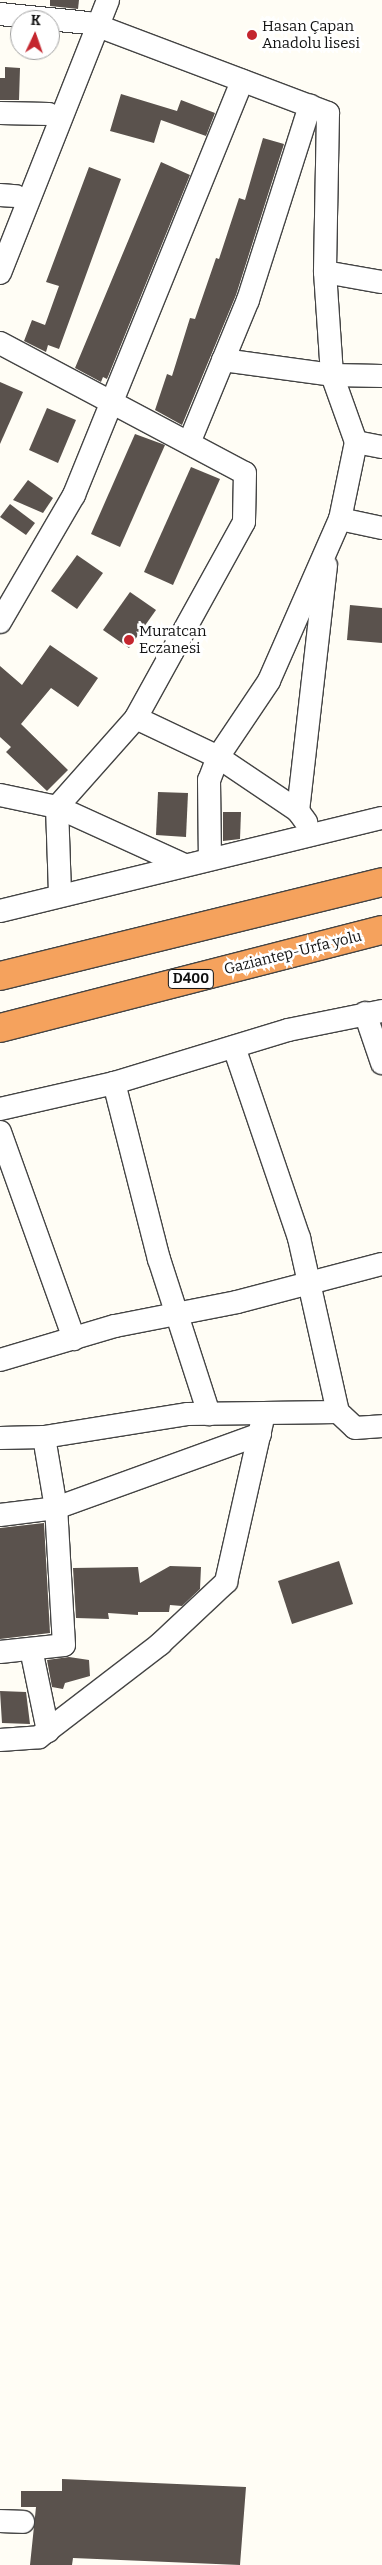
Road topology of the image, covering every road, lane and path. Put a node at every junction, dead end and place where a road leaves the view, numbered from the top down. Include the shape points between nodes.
1 (98, 0) edge
2 (108, 0) edge
3 (0, 14) edge
4 (93, 25) junction
5 (242, 81) junction
6 (310, 106) junction
7 (0, 113) edge
8 (49, 114) junction
9 (8, 195) edge
10 (0, 235) edge
11 (326, 272) junction
12 (0, 273) edge
13 (382, 282) edge
14 (0, 343) edge
15 (223, 360) junction
16 (332, 375) junction
17 (382, 376) edge
18 (114, 404) junction
19 (356, 442) junction
20 (189, 443) junction
21 (382, 447) edge
22 (340, 519) junction
23 (382, 528) edge
24 (328, 545) junction
25 (0, 622) edge
26 (136, 718) junction
27 (218, 757) junction
28 (0, 795) edge
29 (57, 807) junction
30 (298, 811) junction
31 (382, 818) edge
32 (314, 834) junction
33 (210, 859) junction
34 (184, 865) junction
35 (382, 882) edge
36 (60, 895) junction
37 (0, 911) edge
38 (382, 930) edge
39 (0, 976) edge
40 (374, 1012) edge
41 (0, 1028) edge
42 (234, 1047) junction
43 (382, 1063) edge
44 (114, 1083) junction
45 (0, 1109) edge
46 (0, 1132) edge
47 (382, 1264) edge
48 (311, 1283) junction
49 (175, 1314) junction
50 (74, 1339) junction
51 (0, 1360) edge
52 (338, 1412) junction
53 (208, 1414) junction
54 (262, 1424) junction
55 (382, 1426) edge
56 (44, 1437) junction
57 (0, 1438) edge
58 (56, 1508) junction
59 (0, 1515) edge
60 (31, 1649) junction
61 (0, 1652) edge
62 (48, 1730) junction
63 (0, 1740) edge
64 (0, 2521) edge
65 (22, 2522) dead end

1 - 4 street
2 - 4 street
3 - 4 street
4 - 5 street
4 - 8 street
4 - 12 street
5 - 6 street
5 - 18 street
6 - 11 street via 328,113
6 - 15 street via 248,300
7 - 8 street
8 - 9 street
9 - 10 street
11 - 13 street
11 - 16 street
14 - 18 street
15 - 16 street
15 - 20 street
16 - 17 street
16 - 19 street
18 - 20 street
18 - 25 street via 74,495
19 - 21 street
19 - 22 street
20 - 26 street via 245,473 244,522
22 - 23 street
22 - 24 street
24 - 27 street via 268,681
24 - 30 street
26 - 27 street
26 - 29 street
27 - 30 street
27 - 33 street via 209,780
28 - 29 street
29 - 34 street
29 - 36 street
30 - 32 street
31 - 32 street
32 - 33 street
33 - 34 street
34 - 36 street
35 - 39 highway
36 - 37 street
38 - 41 highway, Gaziantep-Urfa yolu / D400
40 - 42 street
40 - 43 street
42 - 44 street
42 - 48 street
44 - 45 street
44 - 49 street
46 - 50 street
47 - 48 street
48 - 49 street
48 - 52 street
49 - 50 street
49 - 53 street
50 - 51 street
52 - 54 street
52 - 55 street via 355,1428
53 - 54 street
53 - 56 street
54 - 58 street
54 - 62 street via 226,1582 160,1644
56 - 57 street
56 - 58 street
58 - 59 street
58 - 60 street via 64,1645
60 - 61 street
60 - 62 street
62 - 63 street via 39,1737
64 - 65 street

